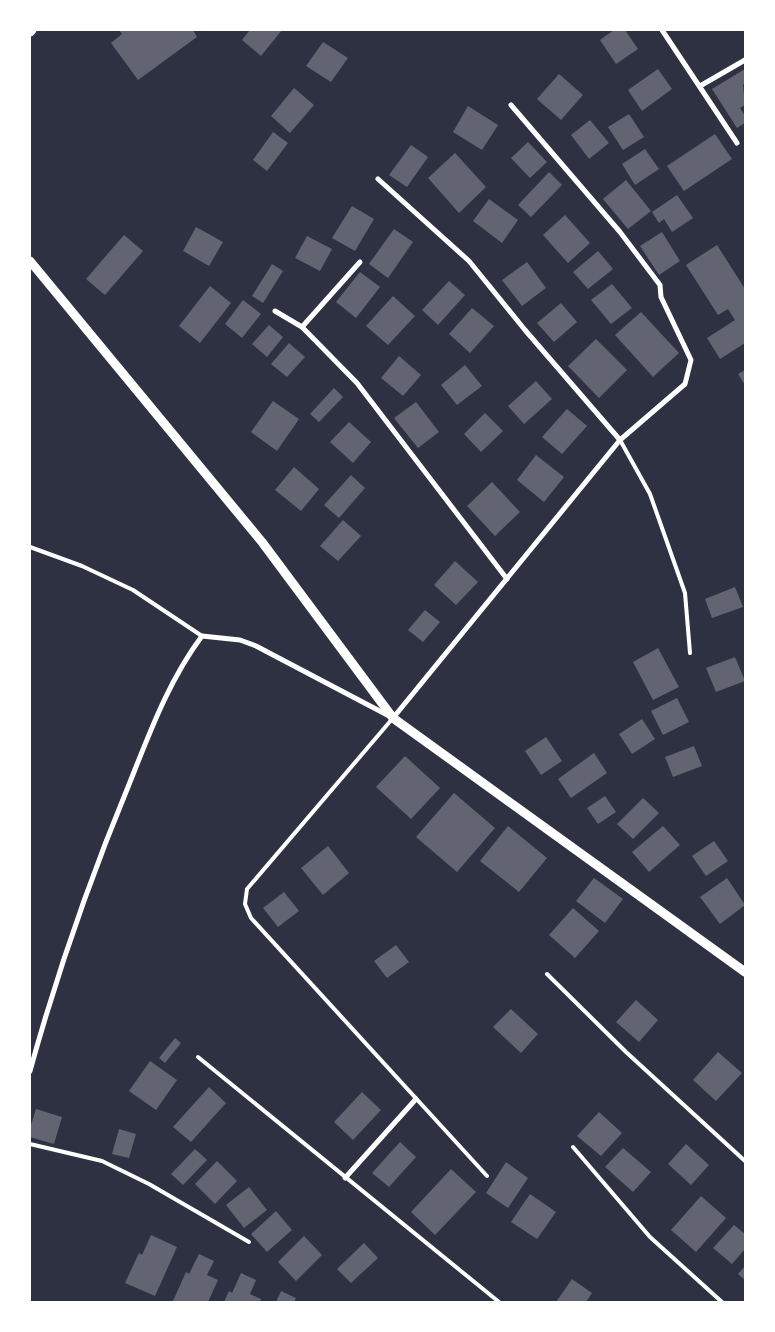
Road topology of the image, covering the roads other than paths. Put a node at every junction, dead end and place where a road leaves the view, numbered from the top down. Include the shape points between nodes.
1 (662, 30) edge
2 (745, 60) edge
3 (700, 86) junction
4 (511, 105) dead end
5 (736, 143) dead end
6 (378, 179) dead end
7 (30, 261) edge
8 (360, 262) dead end
9 (275, 311) dead end
10 (302, 327) junction
11 (620, 440) junction
12 (30, 547) edge
13 (507, 579) junction
14 (202, 636) junction
15 (690, 653) dead end
16 (393, 718) junction
17 (745, 972) edge
18 (547, 974) dead end
19 (198, 1057) dead end
20 (30, 1071) edge
21 (416, 1099) junction
22 (30, 1144) edge
23 (573, 1147) dead end
24 (745, 1161) edge
25 (487, 1176) dead end
26 (345, 1178) junction
27 (249, 1242) dead end
28 (499, 1302) edge
29 (722, 1302) edge

1 - 3 street
2 - 3 street
3 - 5 street
4 - 11 street via 620,232 660,285 662,297 691,360 685,384
6 - 11 street via 469,261
7 - 16 street via 262,542
8 - 10 street
9 - 10 street
10 - 13 street via 357,383
11 - 13 street
11 - 15 lane via 650,494 685,593
12 - 14 lane via 133,590
13 - 16 street
14 - 16 street via 240,640 256,646
14 - 20 street via 187,655 150,728 107,837
16 - 17 street
16 - 21 lane via 247,888 245,904 251,918
18 - 24 lane
19 - 26 lane
21 - 25 lane
21 - 26 street
22 - 27 lane via 102,1161 149,1184
23 - 29 lane via 650,1237
26 - 28 lane

